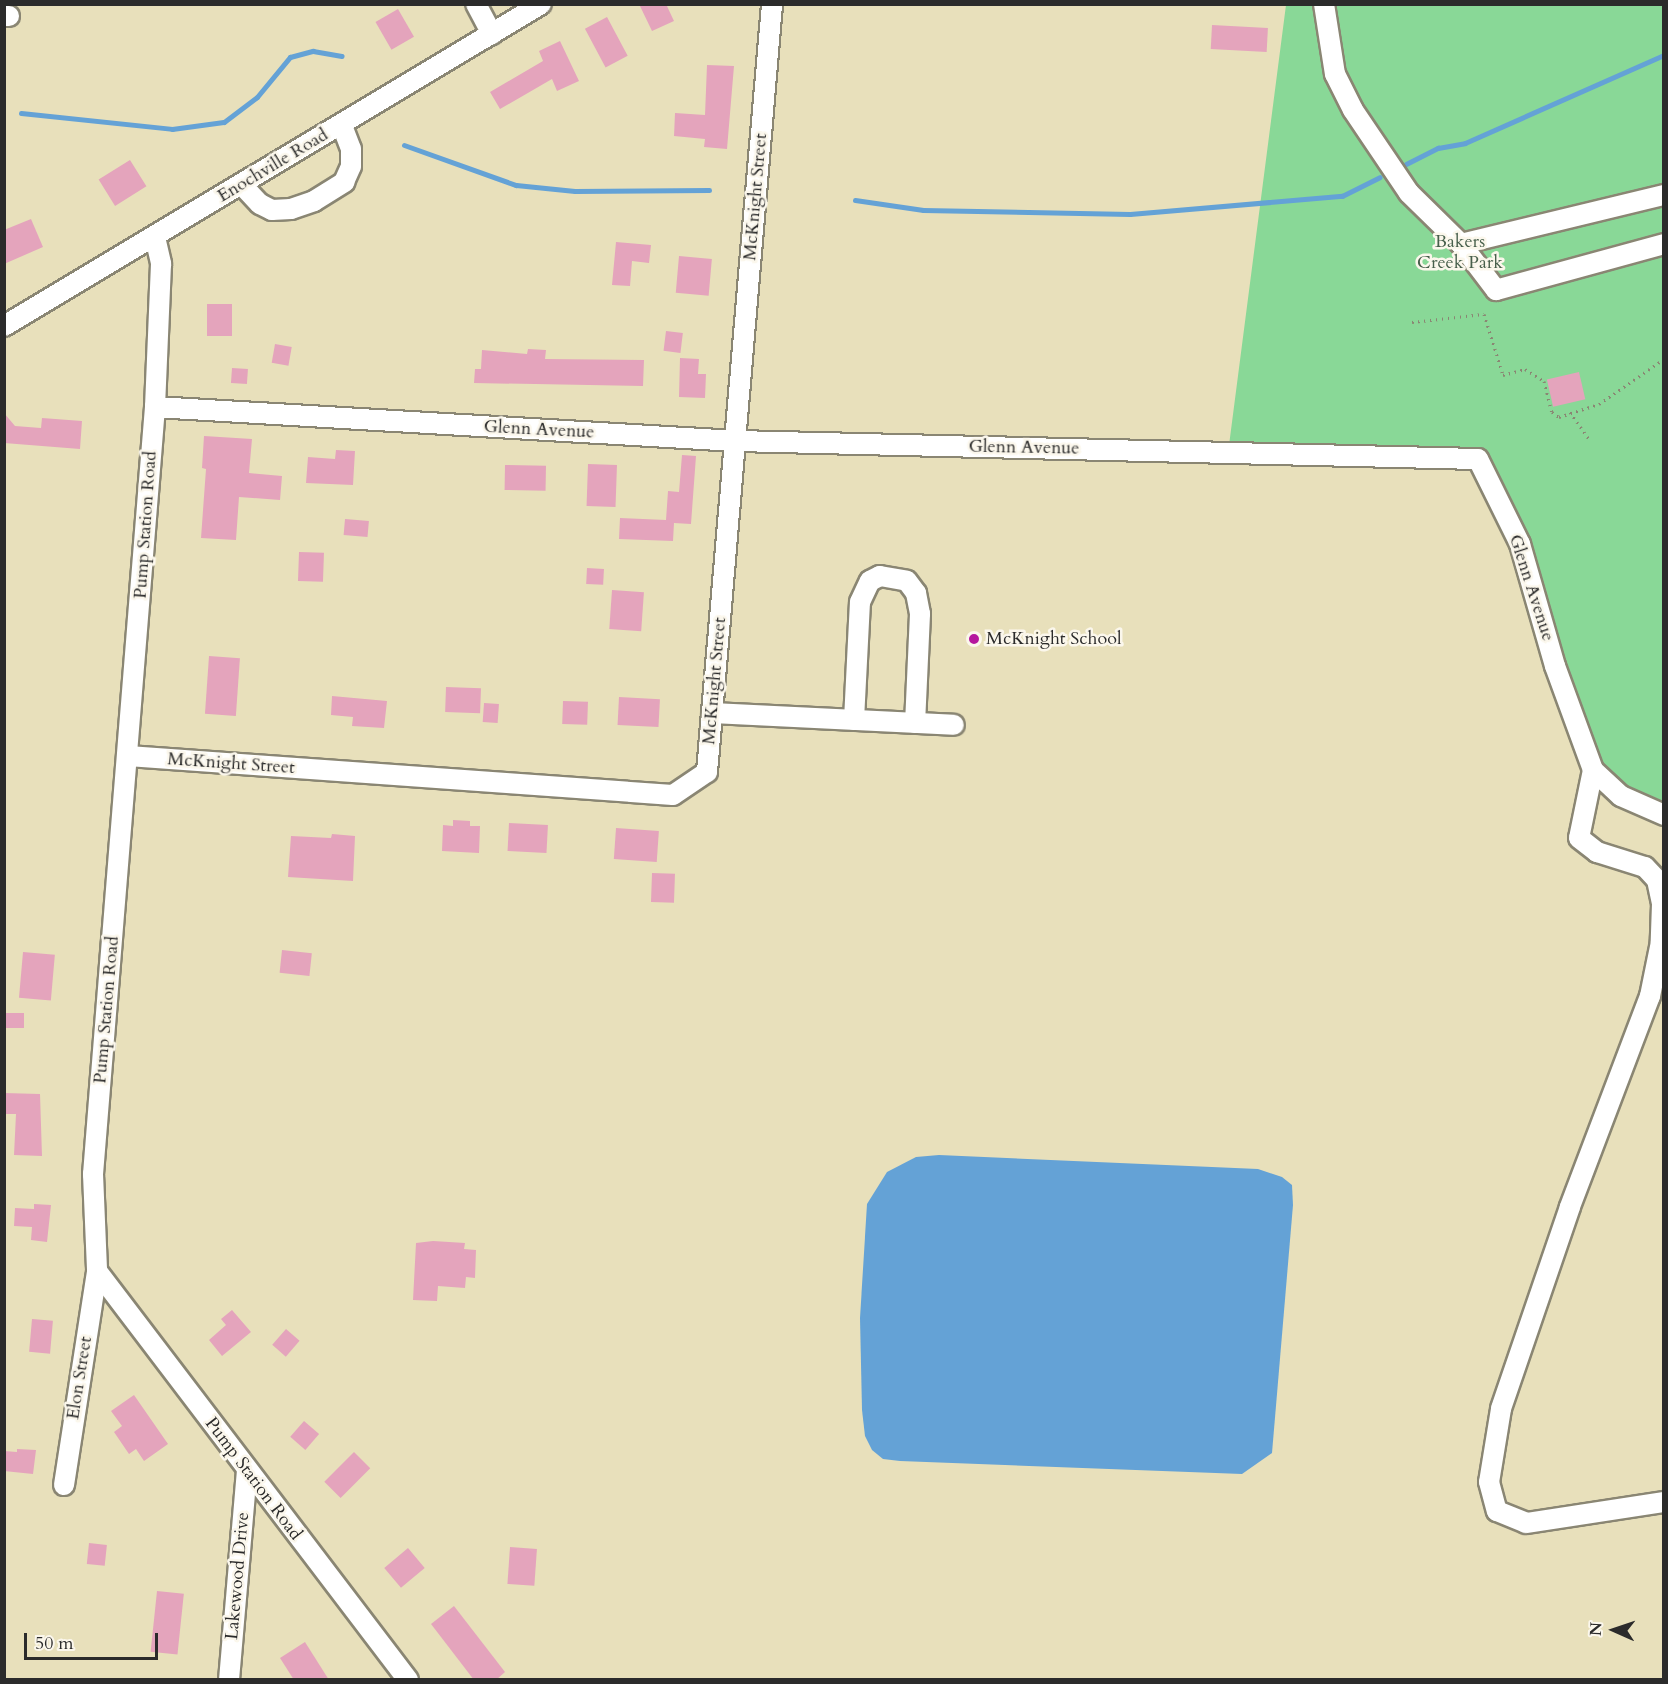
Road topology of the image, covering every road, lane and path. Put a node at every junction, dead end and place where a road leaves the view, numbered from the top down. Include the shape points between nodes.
1 (476, 4) edge
2 (542, 4) edge
3 (772, 4) edge
4 (1324, 4) edge
5 (492, 34) junction
6 (342, 124) junction
7 (242, 185) junction
8 (1664, 195) edge
9 (156, 237) junction
10 (1461, 244) junction
11 (1664, 244) edge
12 (1412, 322) dead end
13 (4, 326) edge
14 (1664, 359) edge
15 (155, 407) junction
16 (1570, 412) junction
17 (1588, 438) dead end
18 (736, 441) junction
19 (712, 714) junction
20 (854, 720) junction
21 (915, 723) junction
22 (954, 725) dead end
23 (128, 756) junction
24 (1593, 770) junction
25 (1664, 814) edge
26 (97, 1271) junction
27 (247, 1472) junction
28 (64, 1485) dead end
29 (1664, 1502) edge
30 (229, 1680) edge
31 (408, 1680) edge

1 - 5 street
2 - 5 street, Enochville Road
3 - 18 street, McKnight Street
4 - 10 street via 1335,74 1353,110 1409,193
5 - 6 street, Enochville Road
6 - 7 street, Enochville Road
6 - 7 street via 351,149 351,166 344,183 314,201 291,209 272,210 260,204
7 - 9 street, Enochville Road
8 - 10 street
9 - 13 street, Enochville Road
9 - 15 street, Pump Station Road via 161,264
10 - 11 street via 1496,290
12 - 16 path via 1484,314 1503,375 1525,369 1544,381 1555,416
14 - 16 path via 1599,404
15 - 18 street, Glenn Avenue
15 - 23 street, Pump Station Road
16 - 17 path
18 - 19 street, McKnight Street
18 - 24 street, Glenn Avenue via 1478,459 1520,544 1555,666
19 - 20 street
19 - 23 street, McKnight Street via 707,772 673,795
20 - 21 street
20 - 21 street via 860,602 870,581 880,576 907,581 916,593 920,614
21 - 22 street
23 - 26 street, Pump Station Road via 93,1174
24 - 25 street, Glenn Avenue via 1621,796
24 - 29 street via 1579,838 1597,852 1645,867 1657,880 1662,904 1661,942 1650,996 1570,1207 1501,1409 1489,1482 1497,1511 1526,1523
26 - 27 street, Pump Station Road
26 - 28 street, Elon Street
27 - 30 street, Lakewood Drive
27 - 31 street, Pump Station Road

